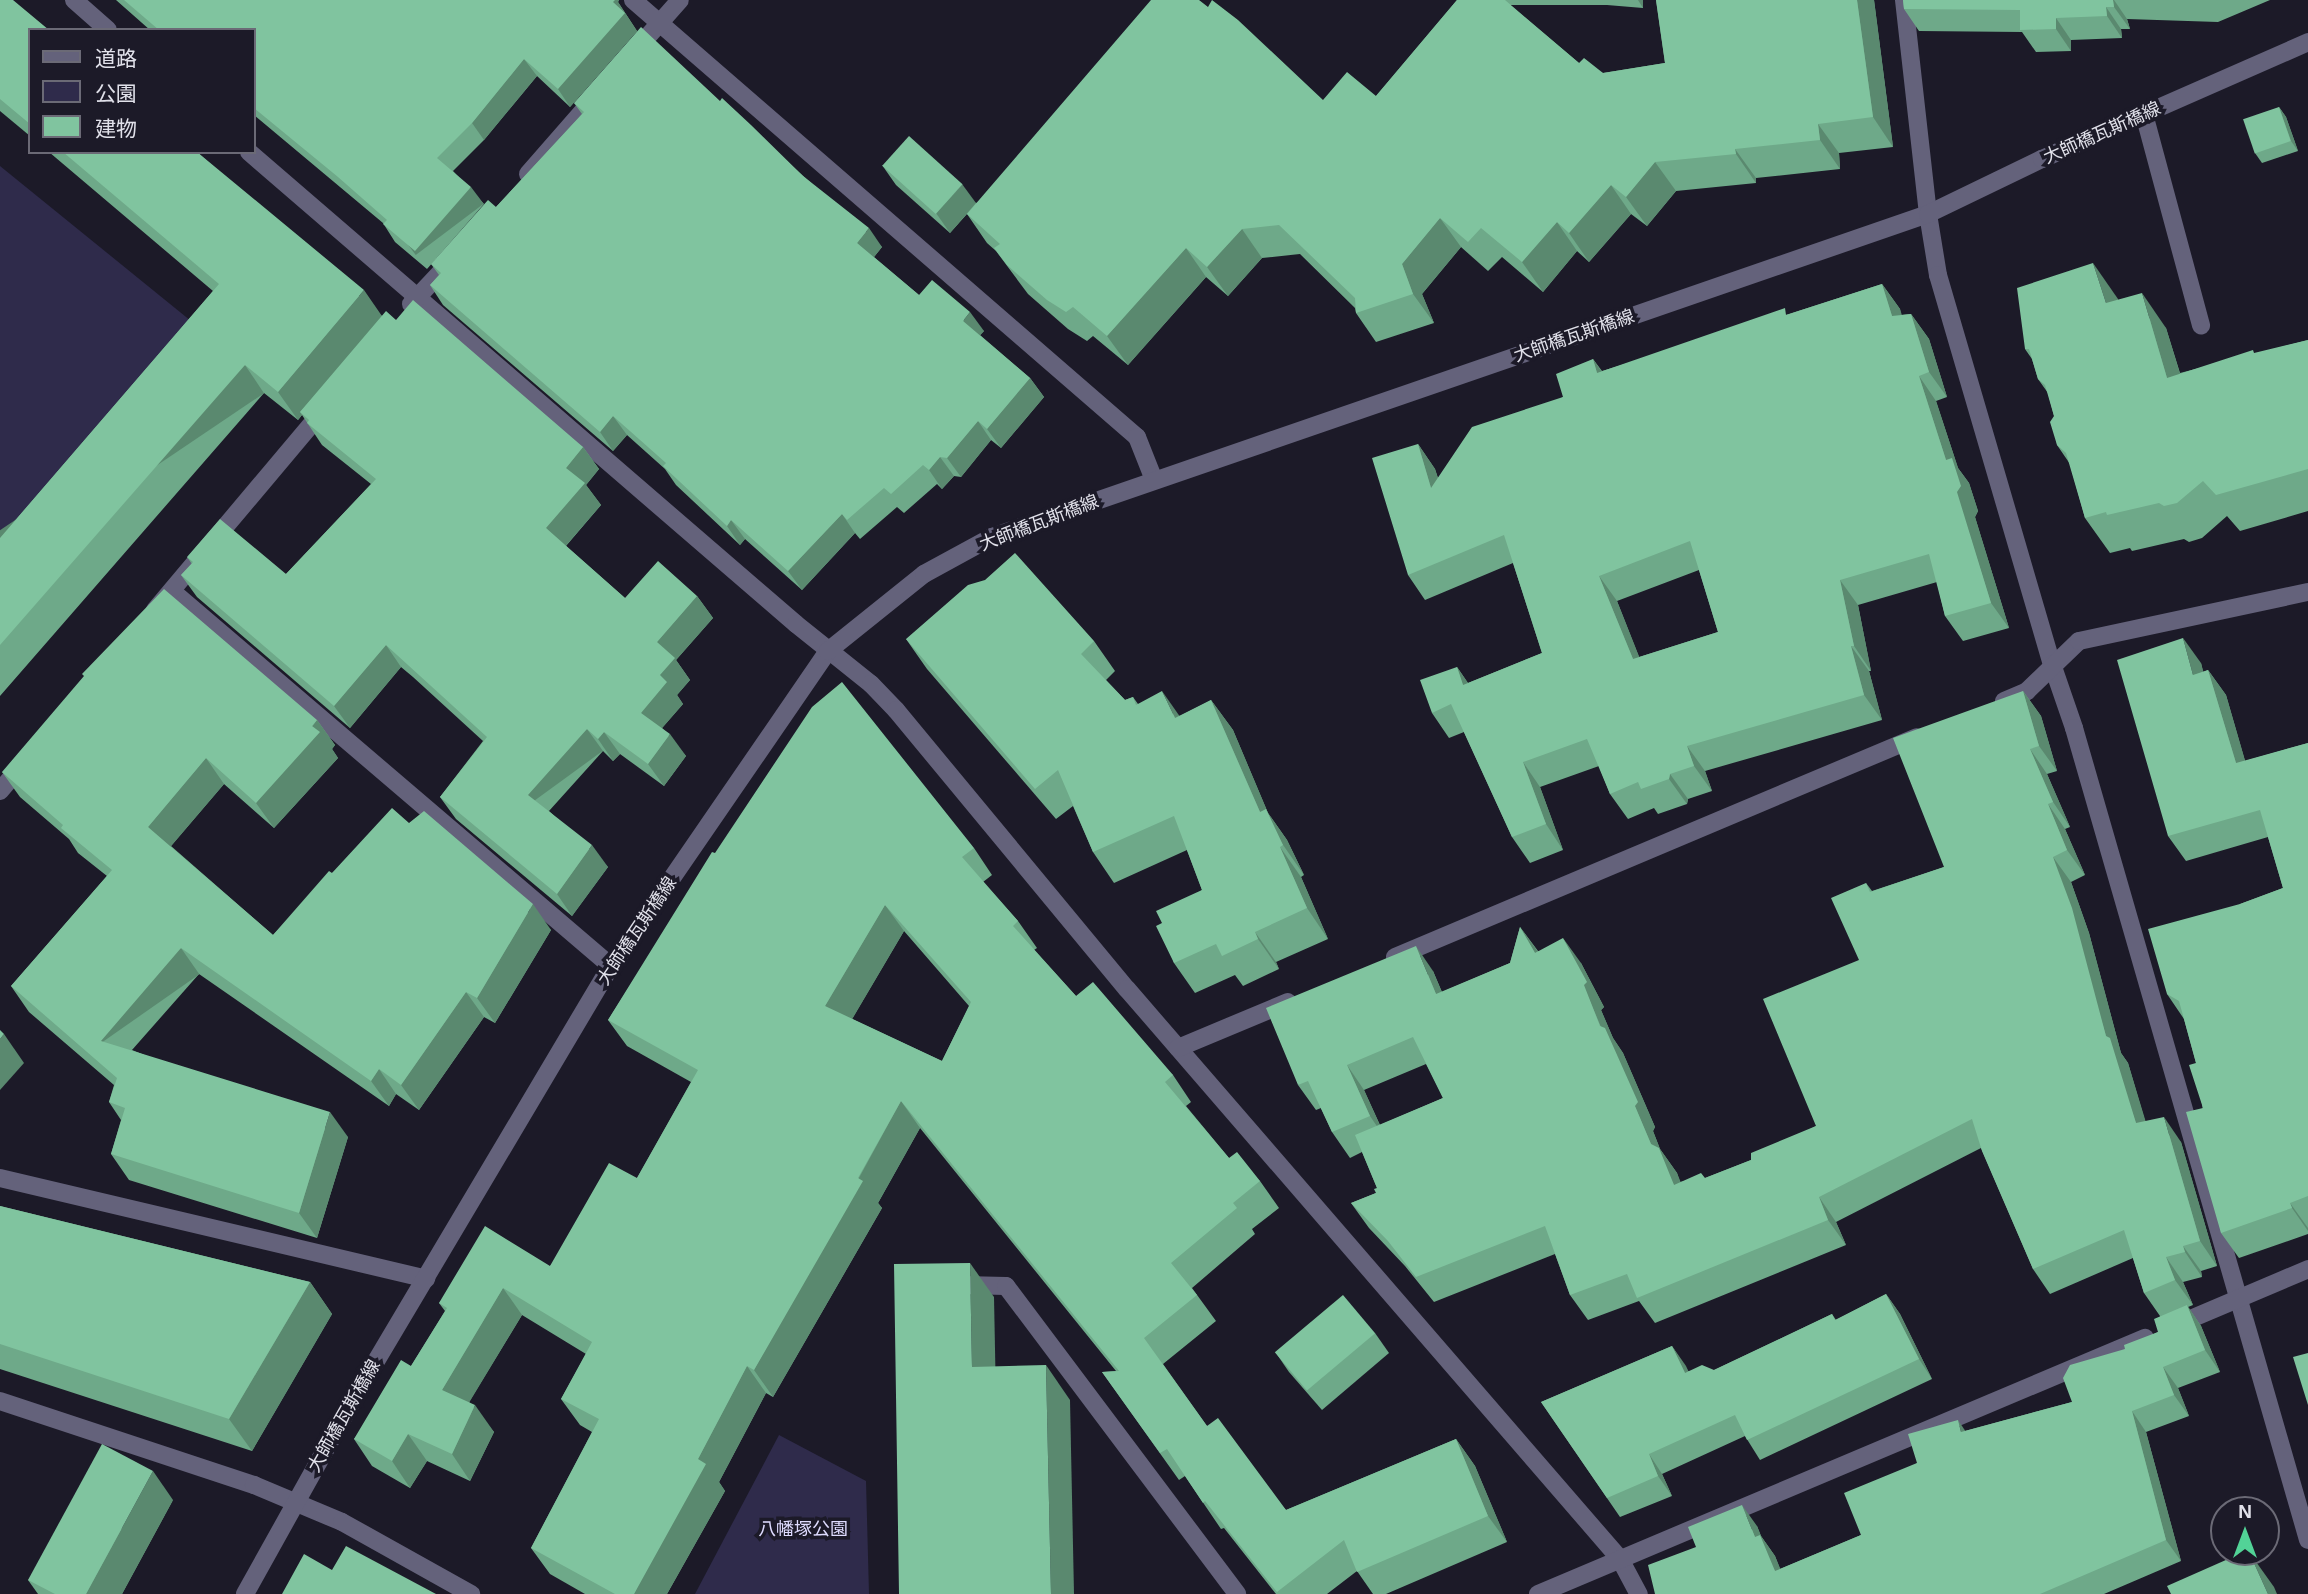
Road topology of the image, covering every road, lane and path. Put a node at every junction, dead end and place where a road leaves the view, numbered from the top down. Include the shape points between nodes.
1 (74, 0) edge
2 (633, 0) edge
3 (680, 0) edge
4 (1904, 0) edge
5 (660, 23) junction
6 (106, 28) edge
7 (2308, 42) edge
8 (624, 63) edge
9 (607, 83) edge
10 (2144, 114) junction
11 (251, 154) edge
12 (519, 184) edge
13 (1928, 214) junction
14 (466, 244) edge
15 (417, 297) junction
16 (396, 322) edge
17 (2201, 325) dead end
18 (337, 392) edge
19 (1154, 480) junction
20 (172, 591) junction
21 (2308, 592) edge
22 (145, 623) edge
23 (828, 651) junction
24 (2052, 664) junction
25 (1988, 707) edge
26 (1937, 729) edge
27 (36, 749) edge
28 (0, 791) edge
29 (1382, 963) edge
30 (612, 967) junction
31 (1305, 995) edge
32 (1178, 1048) junction
33 (0, 1178) edge
34 (2308, 1269) edge
35 (426, 1279) junction
36 (940, 1284) edge
37 (2240, 1298) junction
38 (0, 1401) edge
39 (294, 1502) junction
40 (2308, 1540) edge
41 (1620, 1559) junction
42 (245, 1594) edge
43 (471, 1594) edge
44 (1237, 1594) edge
45 (1538, 1594) edge
46 (1639, 1594) edge

1 - 6 street
2 - 5 street
3 - 5 street
4 - 13 street
5 - 8 street
5 - 19 street via 1137,437
7 - 10 street, 大師橋瓦斯橋線
9 - 12 street
10 - 13 street, 大師橋瓦斯橋線
10 - 17 street
11 - 15 street
13 - 19 street, 大師橋瓦斯橋線
13 - 24 street via 1938,275
14 - 15 street
15 - 16 street
15 - 23 street
18 - 20 street
19 - 23 street, 大師橋瓦斯橋線 via 992,537 924,574
20 - 22 street
20 - 30 street
21 - 24 street via 2079,641
23 - 30 street, 大師橋瓦斯橋線
23 - 32 street via 896,710
24 - 25 street via 2027,691
24 - 37 street
26 - 29 street
27 - 28 street
30 - 35 street, 大師橋瓦斯橋線
31 - 32 street
32 - 41 street
33 - 35 street
34 - 37 street
35 - 39 street, 大師橋瓦斯橋線
36 - 44 street via 1006,1286
37 - 40 street
37 - 41 street
38 - 39 street
39 - 42 street, 大師橋瓦斯橋線
39 - 43 street via 389,1546
41 - 45 street
41 - 46 street

